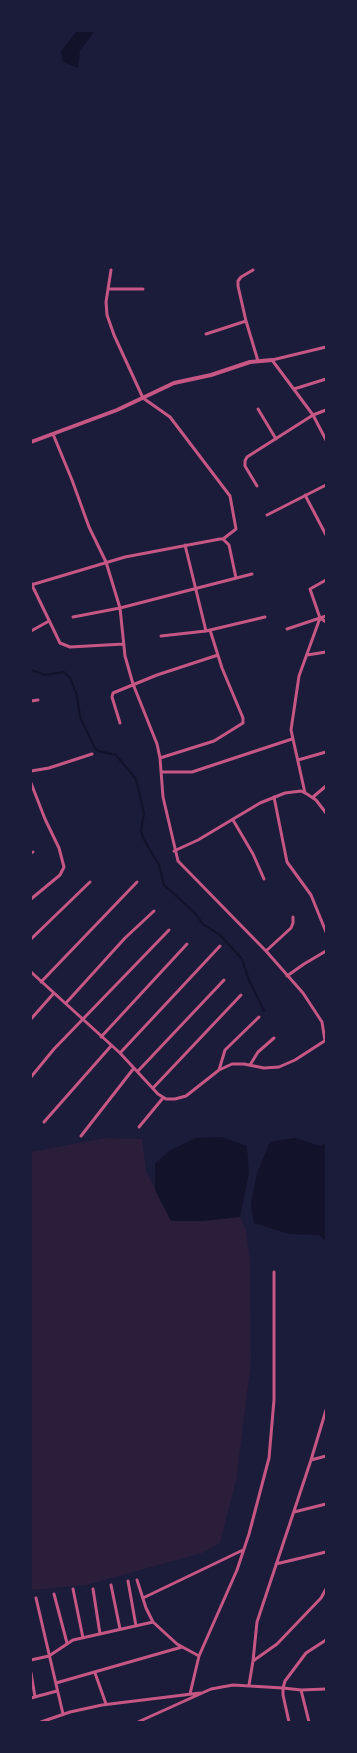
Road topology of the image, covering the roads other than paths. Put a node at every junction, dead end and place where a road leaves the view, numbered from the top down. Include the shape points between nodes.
1 (111, 270) dead end
2 (253, 270) dead end
3 (108, 289) junction
4 (143, 289) dead end
5 (246, 321) junction
6 (206, 334) dead end
7 (326, 347) edge
8 (272, 360) junction
9 (258, 361) junction
10 (326, 379) edge
11 (294, 389) junction
12 (143, 398) junction
13 (258, 409) dead end
14 (326, 410) edge
15 (313, 415) junction
16 (53, 434) junction
17 (276, 439) junction
18 (326, 440) edge
19 (31, 442) edge
20 (326, 485) edge
21 (257, 486) dead end
22 (305, 495) junction
23 (267, 515) dead end
24 (326, 535) edge
25 (223, 539) junction
26 (184, 545) junction
27 (106, 562) junction
28 (252, 574) dead end
29 (236, 578) junction
30 (326, 580) edge
31 (31, 584) edge
32 (194, 589) junction
33 (120, 608) junction
34 (326, 616) edge
35 (265, 617) dead end
36 (73, 618) dead end
37 (320, 618) junction
38 (49, 621) junction
39 (326, 622) edge
40 (287, 629) dead end
41 (31, 631) edge
42 (208, 631) junction
43 (161, 636) dead end
44 (124, 644) junction
45 (326, 652) edge
46 (307, 655) junction
47 (218, 656) junction
48 (133, 684) junction
49 (38, 700) dead end
50 (31, 701) edge
51 (120, 723) dead end
52 (292, 738) junction
53 (326, 752) edge
54 (92, 754) dead end
55 (160, 758) junction
56 (298, 760) junction
57 (31, 771) edge
58 (161, 772) junction
59 (31, 783) edge
60 (326, 786) edge
61 (305, 792) junction
62 (274, 797) junction
63 (313, 797) junction
64 (326, 813) edge
65 (233, 820) junction
66 (174, 851) junction
67 (264, 879) dead end
68 (90, 882) dead end
69 (137, 882) dead end
70 (31, 899) edge
71 (154, 911) dead end
72 (292, 918) dead end
73 (169, 930) dead end
74 (326, 932) edge
75 (31, 939) edge
76 (187, 944) dead end
77 (220, 946) dead end
78 (266, 951) junction
79 (326, 951) edge
80 (31, 972) edge
81 (287, 976) junction
82 (224, 980) dead end
83 (41, 982) junction
84 (54, 993) junction
85 (242, 995) dead end
86 (66, 1004) junction
87 (259, 1017) dead end
88 (31, 1019) edge
89 (82, 1020) junction
90 (101, 1036) junction
91 (274, 1038) dead end
92 (326, 1040) edge
93 (111, 1046) junction
94 (120, 1053) junction
95 (250, 1065) junction
96 (134, 1068) junction
97 (219, 1070) junction
98 (138, 1071) junction
99 (31, 1077) edge
100 (153, 1088) junction
101 (163, 1098) junction
102 (44, 1122) dead end
103 (139, 1127) dead end
104 (81, 1136) dead end
105 (274, 1272) dead end
106 (326, 1410) edge
107 (326, 1456) edge
108 (311, 1460) junction
109 (326, 1504) edge
110 (294, 1512) junction
111 (243, 1550) junction
112 (326, 1552) edge
113 (276, 1564) junction
114 (137, 1580) dead end
115 (128, 1581) dead end
116 (111, 1585) dead end
117 (73, 1589) dead end
118 (326, 1589) edge
119 (93, 1590) dead end
120 (54, 1594) dead end
121 (36, 1598) dead end
122 (143, 1598) junction
123 (154, 1622) junction
124 (136, 1626) junction
125 (120, 1630) junction
126 (100, 1634) junction
127 (83, 1638) junction
128 (326, 1640) edge
129 (67, 1643) junction
130 (182, 1647) junction
131 (49, 1656) junction
132 (199, 1656) junction
133 (31, 1660) edge
134 (253, 1661) junction
135 (31, 1673) edge
136 (95, 1673) junction
137 (56, 1683) junction
138 (249, 1685) junction
139 (283, 1688) junction
140 (326, 1689) edge
141 (301, 1690) junction
142 (57, 1691) junction
143 (204, 1692) junction
144 (190, 1694) junction
145 (35, 1697) junction
146 (31, 1698) edge
147 (106, 1704) junction
148 (63, 1714) junction
149 (41, 1722) edge
150 (138, 1722) edge
151 (289, 1722) edge
152 (309, 1722) edge

1 - 3 street
2 - 5 street via 238,281
3 - 4 street
3 - 12 street via 108,321
5 - 6 street
5 - 9 street
7 - 8 street
8 - 9 street
8 - 11 street
9 - 12 street via 174,383
10 - 11 street
11 - 15 street
12 - 16 street
12 - 25 street via 170,417 230,496 236,529
13 - 17 street
14 - 15 street
15 - 17 street
15 - 18 street
16 - 19 street
16 - 27 street via 89,527
17 - 21 street via 246,459 245,466
20 - 22 street
22 - 23 street
22 - 24 street
25 - 26 street
25 - 29 street via 229,545
26 - 27 street
26 - 32 street
27 - 31 street
27 - 33 street
28 - 29 street
29 - 32 street
30 - 37 street via 310,589
31 - 38 street
32 - 33 street
32 - 42 street
33 - 36 street
33 - 44 street
34 - 37 street
35 - 42 street
37 - 39 street
37 - 40 street
37 - 46 street
38 - 41 street
38 - 44 street via 58,641 66,646
42 - 43 street
42 - 47 street
44 - 48 street via 127,668
45 - 46 street
46 - 52 street via 299,676
47 - 48 street
47 - 55 street via 243,723 214,741
48 - 51 street via 112,695
48 - 55 street via 154,734
49 - 50 street
52 - 56 street
52 - 58 street via 192,772
53 - 56 street
54 - 57 street
55 - 58 street
56 - 61 street
58 - 66 street via 163,797
59 - 70 street via 59,848 64,867 60,875
60 - 63 street
61 - 62 street via 292,791
61 - 63 street
62 - 65 street
62 - 74 street via 287,862 311,895
63 - 64 street
65 - 66 street
65 - 67 street
66 - 78 street via 182,866
68 - 75 street
69 - 83 street
71 - 86 street via 125,938
72 - 78 street via 291,928
73 - 89 street
76 - 90 street
77 - 94 street
78 - 81 street
79 - 81 street
80 - 83 street
81 - 92 street via 318,1014
82 - 98 street
83 - 84 street
84 - 86 street
84 - 88 street
85 - 100 street
86 - 89 street
87 - 97 street via 225,1050
89 - 90 street
89 - 99 street
90 - 93 street
91 - 95 street via 258,1052
92 - 95 street via 279,1067 264,1068
93 - 94 street
93 - 102 street
94 - 96 street
95 - 97 street via 232,1064
96 - 98 street
96 - 104 street
97 - 101 street via 186,1096 166,1100
98 - 100 street
100 - 101 street
101 - 103 street
105 - 111 street via 275,1378 271,1446
106 - 108 street
107 - 108 street
108 - 110 street
109 - 110 street
110 - 113 street
111 - 122 street
111 - 132 street via 237,1570
112 - 113 street
113 - 134 street via 257,1622
114 - 122 street
115 - 124 street
116 - 125 street
117 - 127 street
118 - 134 street via 321,1598 278,1644
119 - 126 street
120 - 129 street
121 - 131 street
122 - 123 street
123 - 124 street
123 - 130 street
124 - 125 street
125 - 126 street
126 - 127 street
127 - 129 street
128 - 139 street via 306,1653 287,1678
129 - 131 street
130 - 132 street
130 - 136 street
131 - 133 street
131 - 137 street
132 - 144 street
134 - 138 street
135 - 145 street
136 - 137 street
136 - 147 street
137 - 142 street
138 - 139 street
138 - 143 street via 233,1684
139 - 141 street
139 - 151 street
140 - 141 street
141 - 152 street
142 - 145 street
142 - 148 street
143 - 144 street
143 - 150 street
144 - 147 street
145 - 146 street
147 - 148 street
148 - 149 street

